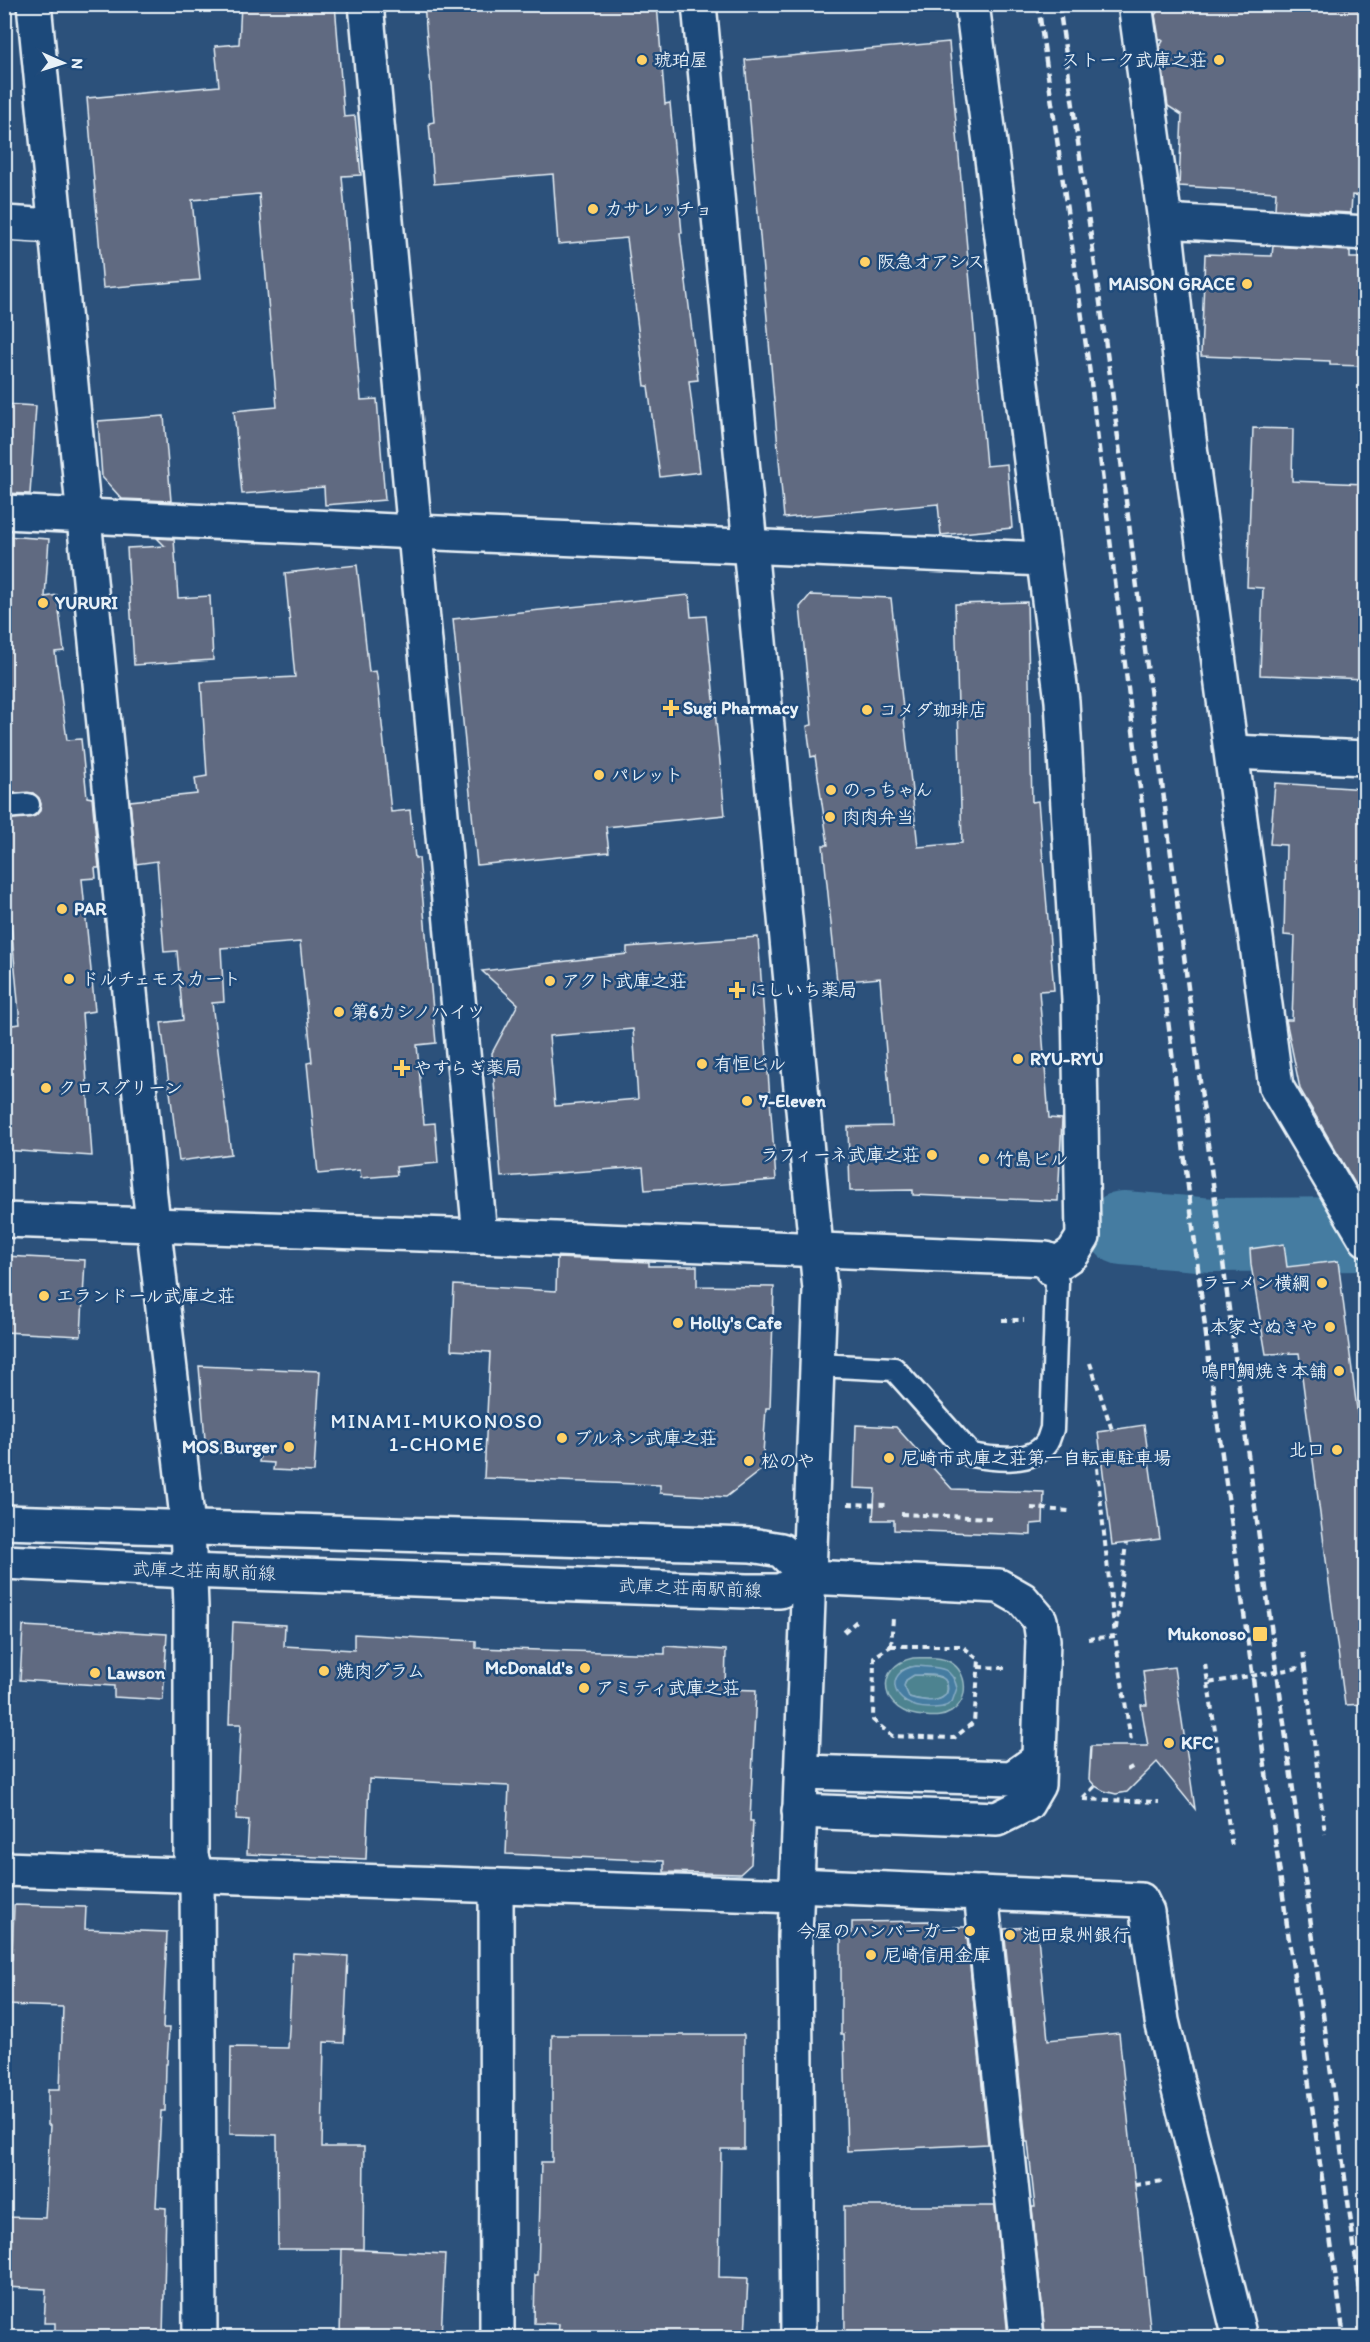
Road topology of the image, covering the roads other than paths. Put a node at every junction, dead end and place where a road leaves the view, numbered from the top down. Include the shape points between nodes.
1 (34, 4) edge
2 (366, 4) edge
3 (699, 4) edge
4 (972, 4) edge
5 (1135, 4) edge
6 (1165, 221) junction
7 (4, 224) edge
8 (54, 226) junction
9 (1365, 233) edge
10 (4, 512) edge
11 (85, 516) junction
12 (415, 532) junction
13 (750, 547) junction
14 (1044, 559) junction
15 (1232, 752) junction
16 (1365, 758) edge
17 (28, 805) dead end
18 (4, 807) edge
19 (4, 1220) edge
20 (153, 1226) junction
21 (1358, 1227) edge
22 (480, 1236) junction
23 (816, 1251) junction
24 (1051, 1268) junction
25 (817, 1365) junction
26 (4, 1522) edge
27 (188, 1526) junction
28 (4, 1562) edge
29 (188, 1571) junction
30 (808, 1577) junction
31 (1039, 1759) junction
32 (801, 1772) junction
33 (800, 1811) junction
34 (4, 1869) edge
35 (197, 1876) junction
36 (496, 1886) junction
37 (796, 1891) junction
38 (981, 1893) junction
39 (200, 2337) edge
40 (497, 2337) edge
41 (798, 2337) edge
42 (1027, 2337) edge
43 (1240, 2337) edge

1 - 8 street
2 - 12 street
3 - 13 street
4 - 14 street
5 - 6 street
6 - 9 street
6 - 15 street via 1189,439
7 - 8 street
8 - 11 street
10 - 11 street
11 - 12 street
11 - 20 street
12 - 13 street
12 - 22 street
13 - 14 street
13 - 23 street
14 - 24 street via 1062,701 1082,1100 1083,1238 1073,1253
15 - 16 street
15 - 21 street via 1276,1087
17 - 18 lane
19 - 20 street
20 - 22 street
20 - 27 street
22 - 23 street
23 - 24 street via 1046,1259
23 - 25 street via 820,1290
24 - 25 lane via 1057,1282 1052,1429 1047,1443 1035,1453 1019,1458 971,1455 894,1370
25 - 30 street
26 - 27 street
27 - 29 street
27 - 30 street via 751,1545 781,1550
28 - 29 street, 武庫之荘南駅前線
29 - 30 street, 武庫之荘南駅前線 via 747,1591 780,1591
29 - 35 street via 191,1856
30 - 31 street via 999,1586 1022,1599 1040,1620 1043,1640
30 - 32 street
31 - 32 street via 1012,1778
31 - 33 street via 1038,1785 1027,1804 997,1819
32 - 33 street
33 - 37 street
34 - 35 street
35 - 36 street
35 - 39 street
36 - 37 street
36 - 40 street
37 - 38 street
37 - 41 street
38 - 42 street
38 - 43 street via 1141,1900 1147,1912 1162,2021

